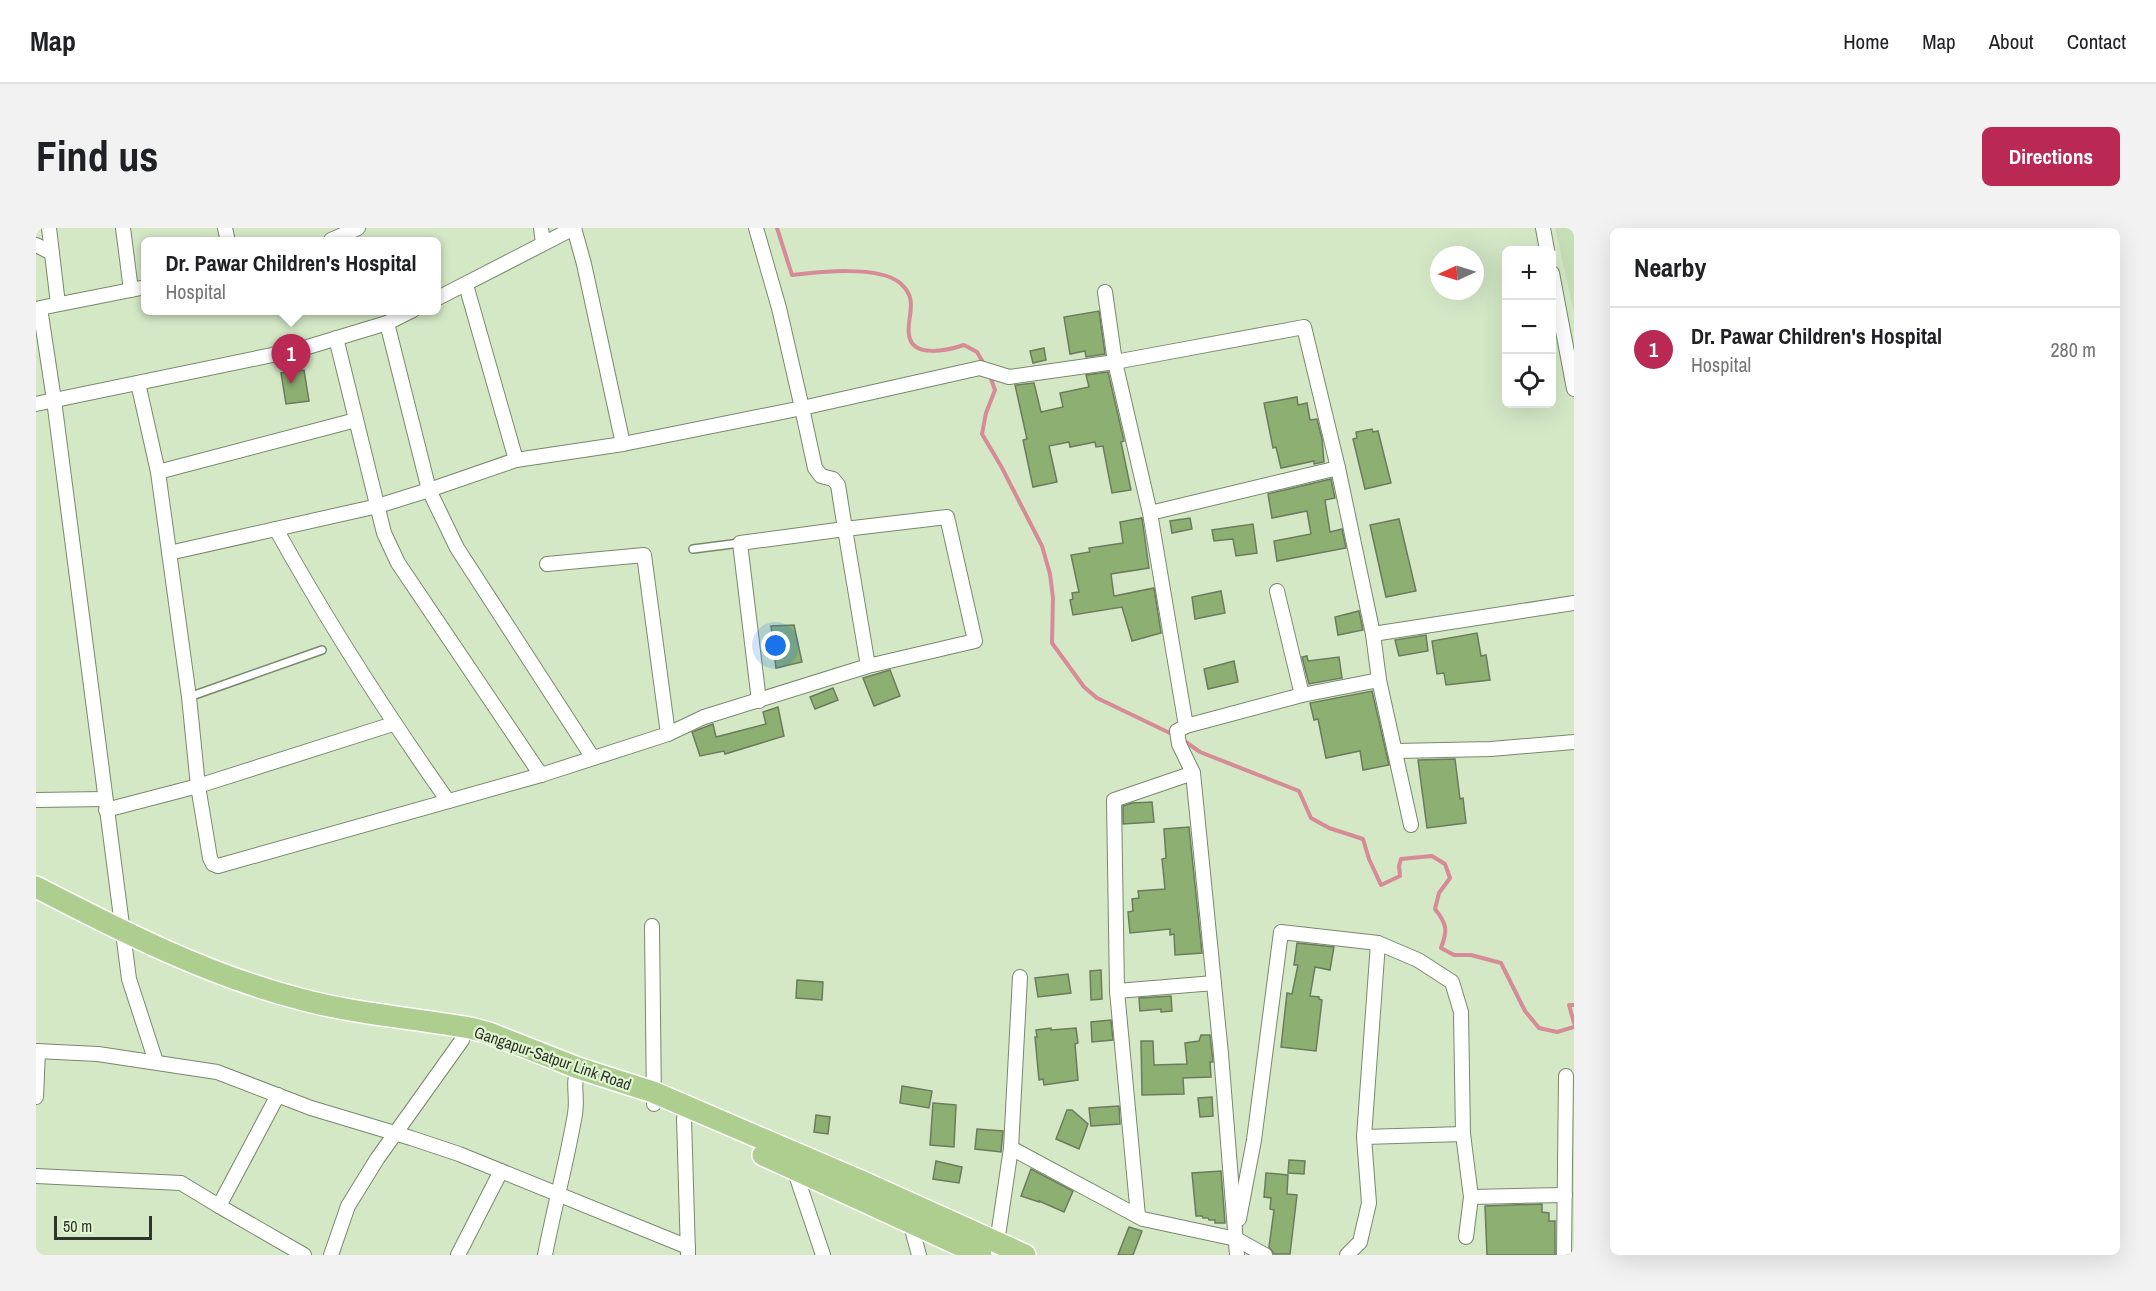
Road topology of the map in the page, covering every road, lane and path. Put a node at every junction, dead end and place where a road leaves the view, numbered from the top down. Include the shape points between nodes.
1 (48, 228) edge
2 (123, 228) edge
3 (358, 228) edge
4 (541, 228) edge
5 (756, 228) edge
6 (1543, 228) edge
7 (328, 236) edge
8 (543, 243) junction
9 (36, 245) edge
10 (1546, 246) edge
11 (52, 253) junction
12 (466, 285) junction
13 (141, 288) edge
14 (131, 290) junction
15 (1106, 292) dead end
16 (441, 297) edge
17 (1556, 298) edge
18 (58, 304) junction
19 (38, 308) edge
20 (403, 315) edge
21 (387, 323) junction
22 (336, 338) junction
23 (1115, 362) junction
24 (138, 383) junction
25 (1574, 389) edge
26 (54, 400) junction
27 (36, 404) edge
28 (802, 408) junction
29 (356, 420) junction
30 (623, 444) junction
31 (516, 460) junction
32 (1338, 468) junction
33 (158, 472) junction
34 (429, 490) junction
35 (378, 506) junction
36 (1150, 513) junction
37 (276, 529) junction
38 (845, 529) junction
39 (740, 543) junction
40 (693, 549) dead end
41 (169, 553) junction
42 (547, 564) dead end
43 (1277, 591) dead end
44 (1574, 603) edge
45 (1373, 634) junction
46 (322, 650) dead end
47 (868, 666) junction
48 (1379, 680) junction
49 (1302, 695) junction
50 (189, 697) junction
51 (759, 701) junction
52 (393, 724) junction
53 (1181, 733) junction
54 (668, 734) junction
55 (1574, 742) edge
56 (1396, 751) junction
57 (593, 758) junction
58 (1193, 773) junction
59 (541, 775) junction
60 (198, 786) junction
61 (36, 800) edge
62 (448, 801) junction
63 (106, 804) junction
64 (1411, 825) dead end
65 (36, 887) edge
66 (36, 903) edge
67 (652, 926) dead end
68 (123, 940) junction
69 (1378, 943) junction
70 (1020, 977) dead end
71 (1214, 983) junction
72 (1118, 991) junction
73 (462, 1040) junction
74 (37, 1051) edge
75 (156, 1062) junction
76 (577, 1072) junction
77 (1566, 1076) dead end
78 (278, 1095) junction
79 (36, 1097) edge
80 (654, 1098) junction
81 (684, 1118) junction
82 (396, 1133) junction
83 (1463, 1134) junction
84 (1364, 1137) junction
85 (1011, 1149) junction
86 (794, 1169) junction
87 (501, 1171) junction
88 (36, 1176) edge
89 (557, 1194) junction
90 (1565, 1195) junction
91 (1471, 1197) junction
92 (219, 1206) junction
93 (912, 1214) junction
94 (1138, 1216) junction
95 (1466, 1237) dead end
96 (1236, 1239) junction
97 (688, 1251) edge
98 (990, 1251) edge
99 (304, 1255) edge
100 (331, 1255) edge
101 (458, 1255) edge
102 (545, 1255) edge
103 (823, 1255) edge
104 (919, 1255) edge
105 (1025, 1255) edge
106 (1237, 1255) edge
107 (1265, 1255) edge
108 (1347, 1255) edge
109 (1564, 1255) edge

1 - 11 street
2 - 14 street
3 - 7 street
4 - 8 street
5 - 28 street
6 - 10 street
8 - 12 street
8 - 30 street via 574,228
9 - 11 street
11 - 18 street
12 - 16 street
12 - 31 street
13 - 14 street
14 - 18 street
15 - 23 street
17 - 25 street
18 - 19 street
19 - 26 street
20 - 21 street
21 - 22 street
21 - 34 street
22 - 24 street
22 - 29 street
23 - 28 street via 1008,377 980,369
23 - 32 street via 1304,327
23 - 36 street
24 - 26 street
24 - 33 street
26 - 27 street
26 - 63 street
28 - 30 street
28 - 38 street via 815,468 838,485
29 - 33 street
29 - 35 street
30 - 31 street
31 - 34 street
32 - 36 street
32 - 45 street
33 - 41 street
34 - 35 street
34 - 57 street via 456,548
35 - 37 street
35 - 59 street via 398,563
36 - 53 street
37 - 41 street
37 - 52 street
38 - 39 street
38 - 47 street
38 - 47 street via 947,517 975,641
39 - 40 lane
39 - 51 street
41 - 50 street
42 - 54 street via 644,555
43 - 49 street
44 - 45 street
45 - 48 street
46 - 50 lane
47 - 51 street
48 - 49 street
48 - 56 street
49 - 53 street
50 - 60 street
51 - 54 street via 704,717
52 - 60 street
52 - 62 street
53 - 58 street
54 - 57 street
55 - 56 street
56 - 64 street
57 - 59 street
58 - 71 street
58 - 72 street via 1114,800
59 - 62 street
60 - 62 street via 210,858 218,866
60 - 63 street
61 - 63 street
63 - 68 street
65 - 68 main road, Gangapur-Satpur Link Road
66 - 68 main road, Gangapur-Satpur Link Road
67 - 80 street
68 - 73 main road, Gangapur-Satpur Link Road via 203,980 295,1010
68 - 75 street via 129,979
68 - 76 main road, Gangapur-Satpur Link Road via 298,999 489,1033
69 - 83 street via 1418,960 1452,982 1461,1012
69 - 84 street
69 - 96 street via 1281,933 1254,1140
70 - 85 street
71 - 72 street
71 - 96 street
72 - 94 street
73 - 76 main road, Gangapur-Satpur Link Road
73 - 82 street
74 - 75 street
74 - 79 street
75 - 78 street via 217,1072
76 - 80 main road, Gangapur-Satpur Link Road
76 - 89 street via 576,1107
77 - 90 street
78 - 82 street
78 - 92 street
80 - 81 main road, Gangapur-Satpur Link Road
80 - 93 main road, Gangapur-Satpur Link Road
81 - 86 main road, Gangapur-Satpur Link Road
81 - 97 street
82 - 87 street
82 - 100 street via 348,1206
83 - 84 street
83 - 91 street
84 - 108 street via 1369,1203 1360,1242
85 - 94 street
85 - 98 street
86 - 93 main road, Gangapur-Satpur Link Road
86 - 103 street
87 - 89 street
87 - 101 street
88 - 92 street via 181,1183
89 - 97 street
89 - 102 street
90 - 91 street
90 - 109 street
91 - 95 street
92 - 99 street
93 - 98 main road, Gangapur-Satpur Link Road
93 - 104 street
94 - 96 street
96 - 106 street
96 - 107 street
98 - 105 main road, Gangapur-Satpur Link Road

